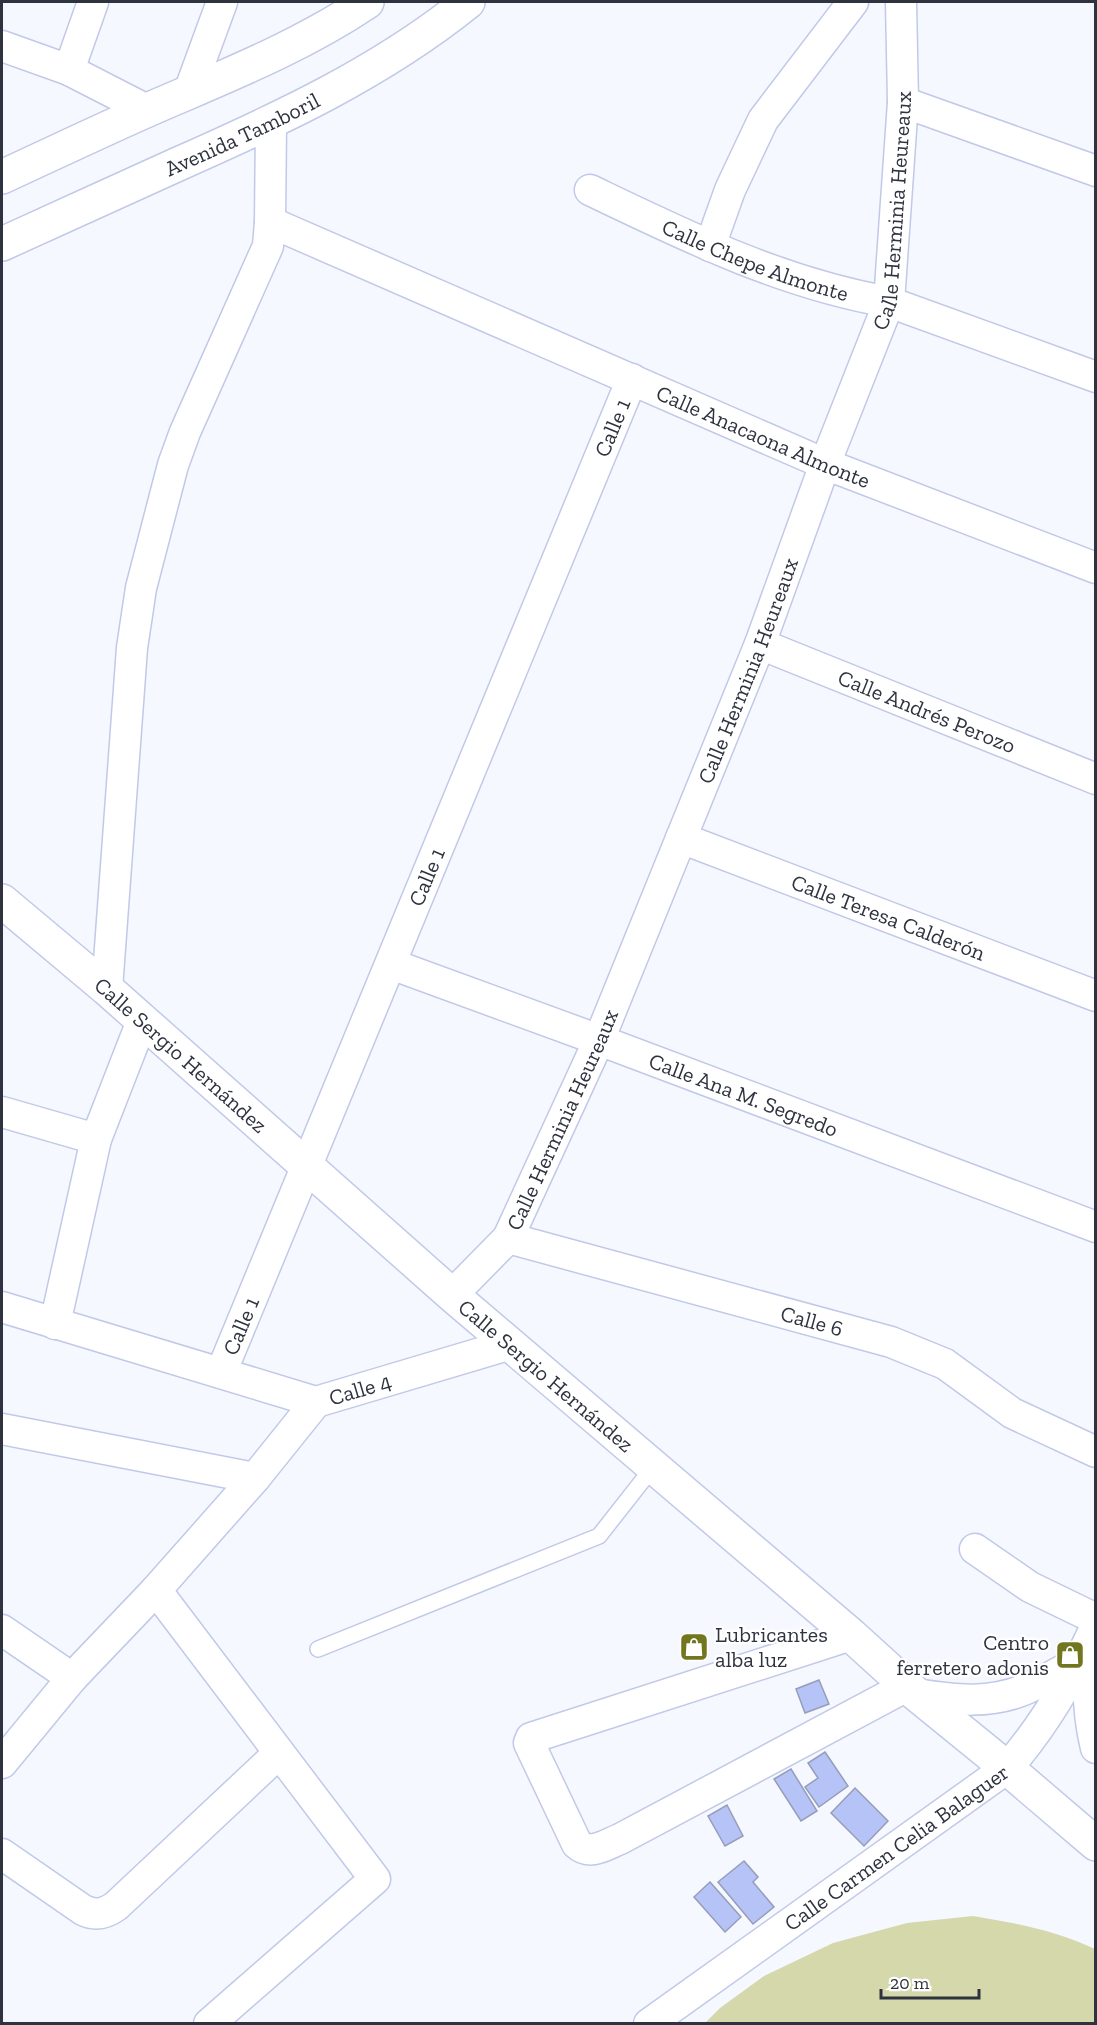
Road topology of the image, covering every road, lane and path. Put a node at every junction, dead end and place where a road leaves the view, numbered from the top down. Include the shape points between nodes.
1 (93, 2) edge
2 (222, 2) edge
3 (367, 2) edge
4 (466, 2) edge
5 (853, 2) edge
6 (901, 2) edge
7 (2, 46) edge
8 (69, 70) junction
9 (189, 92) junction
10 (903, 102) junction
11 (147, 110) junction
12 (271, 123) junction
13 (1095, 171) edge
14 (2, 177) edge
15 (590, 190) dead end
16 (270, 222) junction
17 (2, 244) edge
18 (710, 246) junction
19 (889, 302) junction
20 (1095, 377) edge
21 (632, 380) junction
22 (825, 465) junction
23 (1095, 568) edge
24 (760, 644) junction
25 (1095, 779) edge
26 (681, 838) junction
27 (2, 902) edge
28 (391, 964) junction
29 (107, 988) junction
30 (1095, 996) edge
31 (142, 1021) junction
32 (599, 1040) junction
33 (2, 1112) edge
34 (96, 1139) junction
35 (307, 1167) junction
36 (1095, 1227) edge
37 (508, 1238) junction
38 (452, 1295) junction
39 (2, 1307) edge
40 (55, 1324) junction
41 (511, 1344) junction
42 (221, 1373) junction
43 (316, 1402) junction
44 (2, 1429) edge
45 (1095, 1452) edge
46 (654, 1466) junction
47 (255, 1478) junction
48 (975, 1549) dead end
49 (156, 1590) junction
50 (2, 1630) edge
51 (851, 1635) junction
52 (1090, 1636) edge
53 (318, 1649) dead end
54 (72, 1677) junction
55 (912, 1690) junction
56 (1095, 1748) edge
57 (279, 1752) junction
58 (2, 1763) edge
59 (1007, 1768) junction
60 (1095, 1844) edge
61 (2, 1854) edge
62 (209, 2024) edge
63 (649, 2024) edge

1 - 8 street
2 - 9 street
3 - 9 street via 338,22 257,63
4 - 12 street, Avenida Tamboril via 423,36 367,71
5 - 18 street via 763,120 730,190
6 - 10 street, Calle Herminia Heureaux
7 - 8 street
8 - 11 street
9 - 11 street
10 - 13 street
10 - 19 street, Calle Herminia Heureaux
11 - 14 street
12 - 16 street
12 - 17 street, Avenida Tamboril
15 - 18 street, Calle Chepe Almonte
16 - 21 street, Calle Anacaona Almonte
16 - 29 street via 265,254 173,465 141,588 133,640
18 - 19 street, Calle Chepe Almonte via 805,283
19 - 20 street, Calle Chepe Almonte
19 - 22 street, Calle Herminia Heureaux
21 - 22 street, Calle Anacaona Almonte
21 - 28 street, Calle 1
22 - 23 street, Calle Anacaona Almonte
22 - 24 street, Calle Herminia Heureaux
24 - 25 street, Calle Andrés Perozo
24 - 26 street, Calle Herminia Heureaux
26 - 30 street, Calle Teresa Calderón
26 - 32 street, Calle Herminia Heureaux
27 - 29 street, Calle Sergio Hernández
28 - 32 street, Calle Ana M. Segredo
28 - 35 street, Calle 1
29 - 31 street, Calle Sergio Hernández
31 - 34 street
31 - 35 street, Calle Sergio Hernández
32 - 36 street, Calle Ana M. Segredo
32 - 37 street, Calle Herminia Heureaux
33 - 34 street
34 - 40 street
35 - 38 street, Calle Sergio Hernández
35 - 42 street, Calle 1
37 - 38 street, Calle Herminia Heureaux
37 - 45 street, Calle 6 via 891,1342 945,1364 1012,1413
38 - 41 street, Calle Sergio Hernández
39 - 40 street, Calle 4
40 - 42 street, Calle 4
41 - 43 street, Calle 4
41 - 46 street, Calle Sergio Hernández
42 - 43 street, Calle 4
43 - 47 street
44 - 47 street
46 - 51 street, Calle Sergio Hernández
46 - 53 lane via 599,1536
47 - 49 street
48 - 52 street
49 - 54 street
49 - 57 street
50 - 54 street
51 - 55 street, Calle Sergio Hernández
51 - 55 street via 531,1738 529,1743 577,1844 591,1850 620,1839
52 - 55 street via 1027,1689 1000,1698 972,1701
52 - 56 street via 1089,1704
52 - 59 street, Calle Carmen Celia Balaguer via 1049,1715
54 - 58 street
55 - 59 street, Calle Sergio Hernández
57 - 61 street via 108,1912 83,1910
57 - 62 street via 375,1880
59 - 60 street, Calle Sergio Hernández
59 - 63 street, Calle Carmen Celia Balaguer

